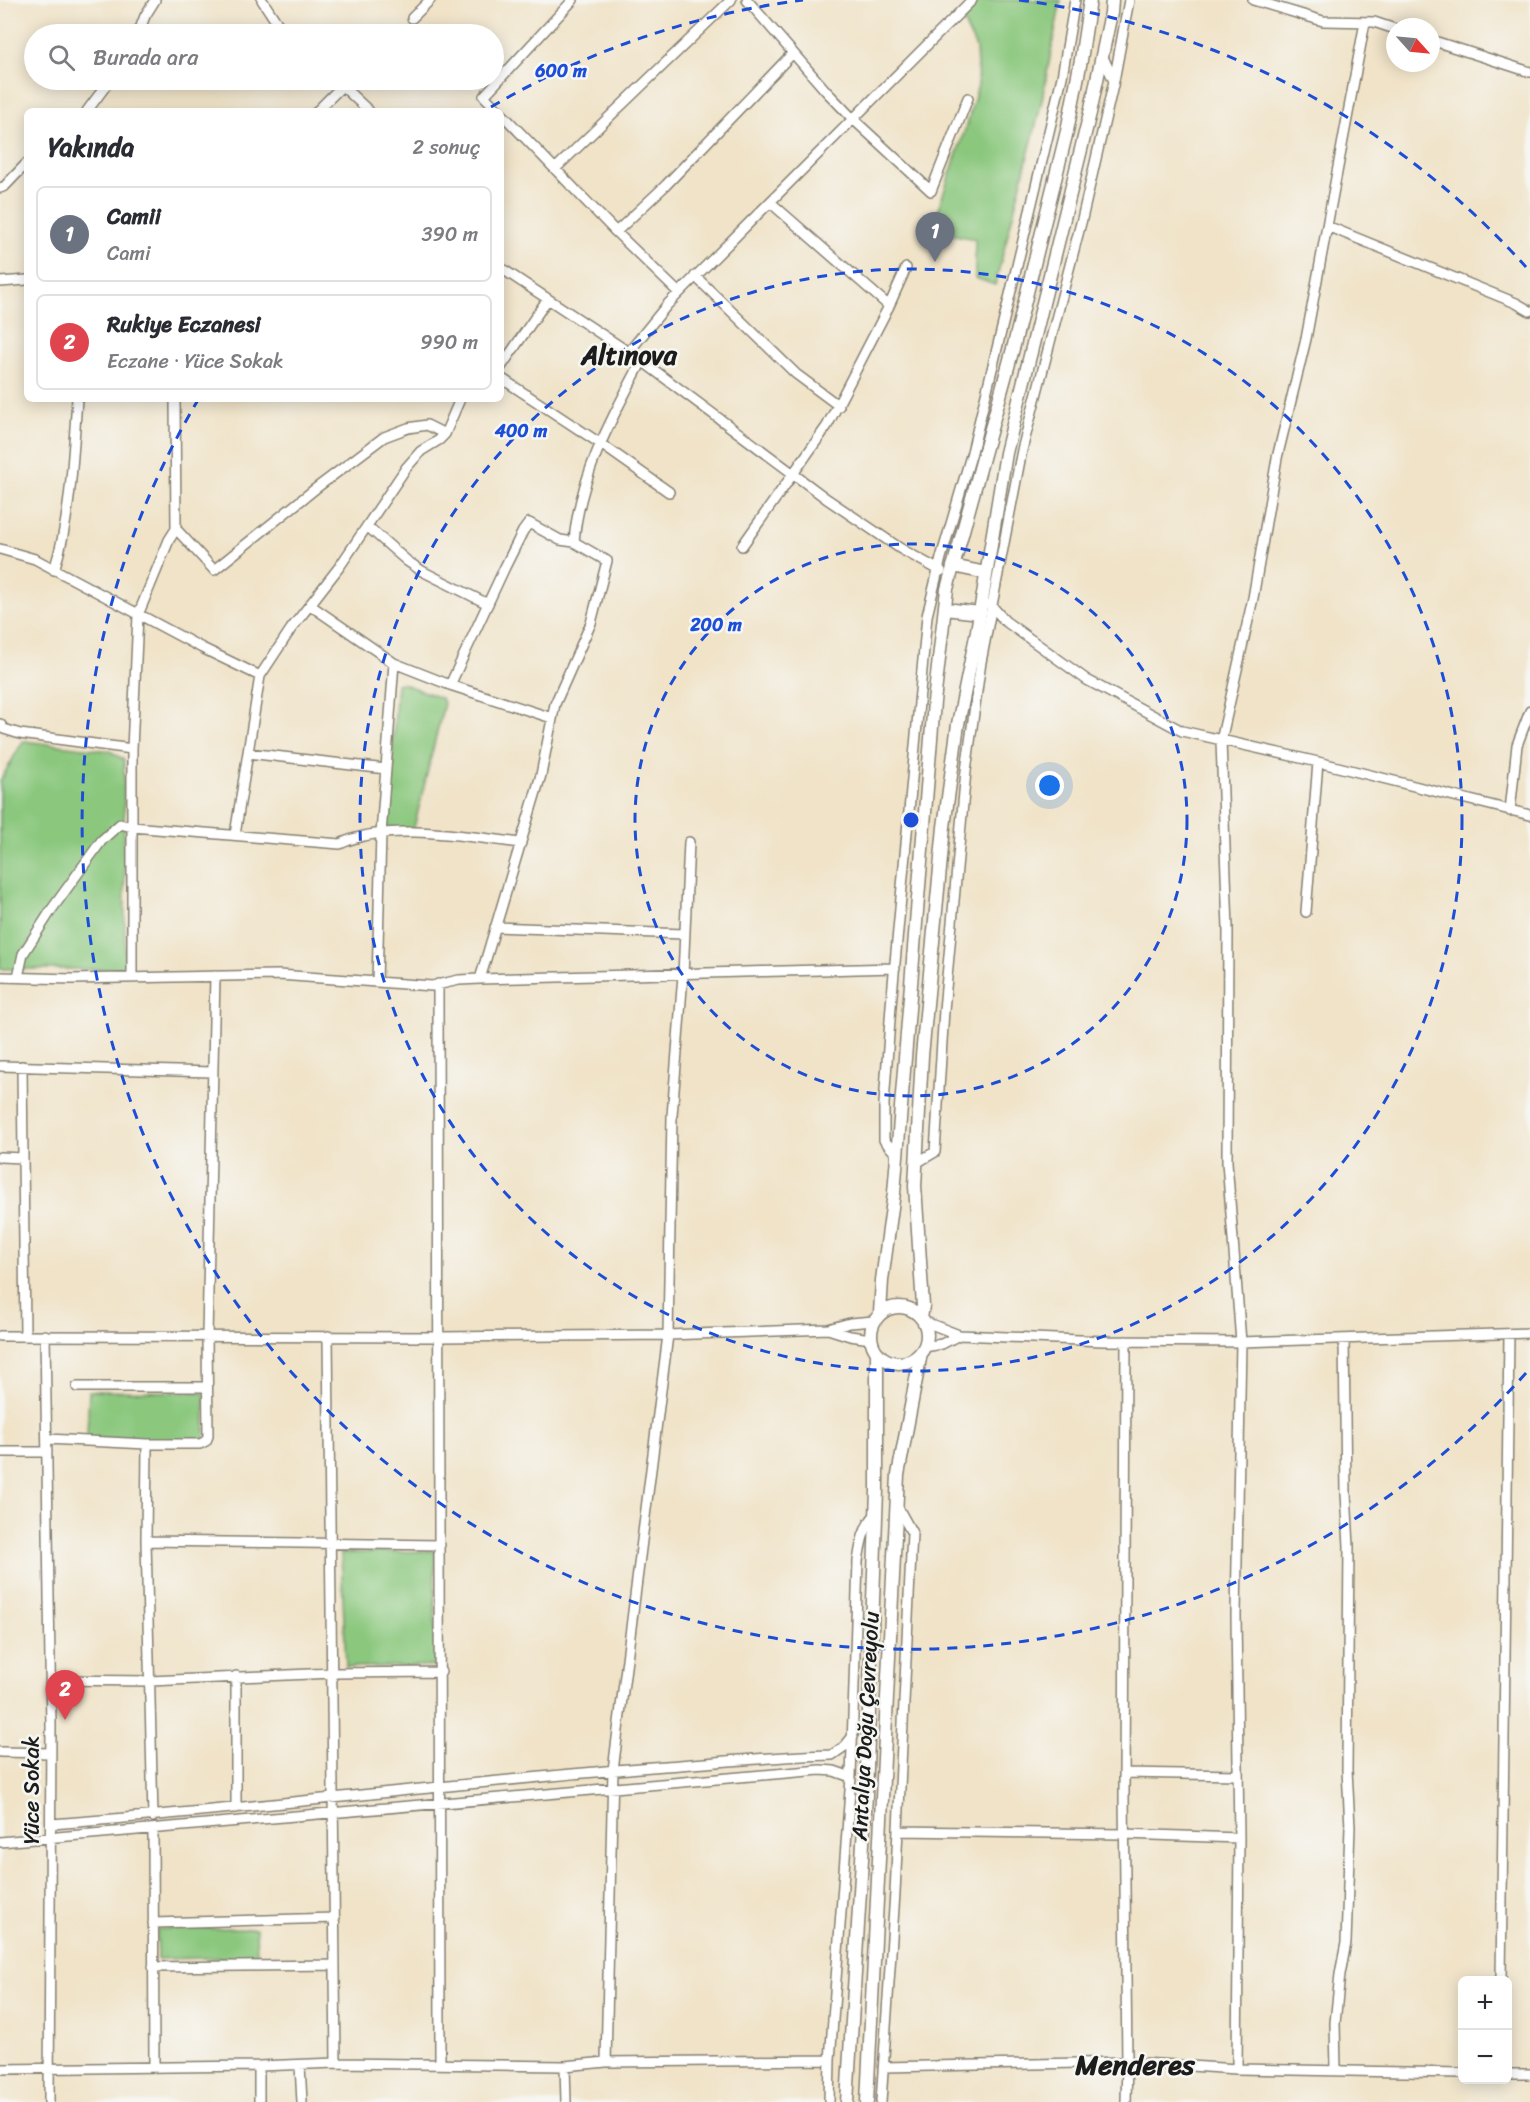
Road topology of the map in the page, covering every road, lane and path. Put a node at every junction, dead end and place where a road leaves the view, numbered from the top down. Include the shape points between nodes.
1 (154, 0) edge
2 (262, 0) edge
3 (430, 0) edge
4 (573, 0) edge
5 (731, 0) edge
6 (747, 0) edge
7 (972, 0) edge
8 (1075, 0) edge
9 (1090, 0) edge
10 (1112, 0) edge
11 (1129, 0) edge
12 (1253, 0) edge
13 (412, 18) dead end
14 (1365, 22) junction
15 (143, 24) edge
16 (278, 24) edge
17 (1386, 26) edge
18 (1440, 43) edge
19 (792, 54) junction
20 (1102, 55) junction
21 (1082, 60) junction
22 (1530, 72) edge
23 (504, 74) edge
24 (1062, 76) junction
25 (1114, 81) junction
26 (103, 90) edge
27 (334, 90) edge
28 (348, 90) edge
29 (490, 90) edge
30 (968, 98) dead end
31 (89, 108) edge
32 (319, 108) edge
33 (366, 108) edge
34 (496, 108) edge
35 (504, 116) edge
36 (853, 119) junction
37 (24, 166) edge
38 (555, 169) junction
39 (0, 188) edge
40 (770, 202) junction
41 (1327, 226) junction
42 (616, 232) junction
43 (906, 268) dead end
44 (504, 270) edge
45 (696, 276) junction
46 (24, 280) edge
47 (0, 282) edge
48 (679, 293) junction
49 (547, 300) junction
50 (889, 306) junction
51 (1530, 311) edge
52 (628, 353) junction
53 (642, 361) junction
54 (504, 363) edge
55 (504, 380) edge
56 (78, 402) edge
57 (175, 402) edge
58 (459, 402) edge
59 (839, 406) junction
60 (445, 434) junction
61 (601, 444) junction
62 (794, 474) junction
63 (669, 492) dead end
64 (367, 526) junction
65 (176, 529) junction
66 (574, 542) junction
67 (742, 546) dead end
68 (0, 549) edge
69 (938, 569) junction
70 (54, 570) junction
71 (952, 571) junction
72 (986, 573) junction
73 (983, 596) junction
74 (488, 604) junction
75 (310, 605) junction
76 (992, 606) junction
77 (945, 609) junction
78 (980, 613) junction
79 (138, 615) junction
80 (394, 663) junction
81 (260, 676) junction
82 (450, 685) junction
83 (1530, 711) edge
84 (552, 718) junction
85 (0, 724) edge
86 (1221, 741) junction
87 (132, 749) junction
88 (248, 753) junction
89 (1318, 762) junction
90 (386, 769) junction
91 (1510, 811) junction
92 (1530, 815) edge
93 (132, 827) junction
94 (381, 834) junction
95 (235, 835) junction
96 (689, 842) dead end
97 (521, 843) junction
98 (1306, 912) dead end
99 (495, 927) junction
100 (684, 934) junction
101 (895, 968) junction
102 (683, 975) junction
103 (214, 976) junction
104 (0, 977) edge
105 (18, 977) junction
106 (132, 978) junction
107 (480, 979) junction
108 (377, 982) junction
109 (438, 984) junction
110 (0, 1066) edge
111 (22, 1066) junction
112 (213, 1072) junction
113 (897, 1155) junction
114 (0, 1157) edge
115 (23, 1158) junction
116 (916, 1163) junction
117 (877, 1317) junction
118 (922, 1319) junction
119 (828, 1329) junction
120 (1530, 1333) edge
121 (1509, 1334) junction
122 (25, 1335) junction
123 (45, 1335) junction
124 (207, 1335) junction
125 (668, 1335) junction
126 (959, 1335) junction
127 (0, 1336) edge
128 (328, 1336) junction
129 (439, 1337) junction
130 (871, 1339) junction
131 (1344, 1339) junction
132 (1126, 1341) junction
133 (1241, 1342) junction
134 (922, 1350) junction
135 (877, 1352) junction
136 (77, 1387) dead end
137 (207, 1387) junction
138 (47, 1439) junction
139 (147, 1444) junction
140 (0, 1452) edge
141 (47, 1452) junction
142 (897, 1505) junction
143 (876, 1514) junction
144 (146, 1541) junction
145 (332, 1543) junction
146 (440, 1545) junction
147 (441, 1672) junction
148 (333, 1673) junction
149 (236, 1677) junction
150 (51, 1680) junction
151 (150, 1681) junction
152 (853, 1736) junction
153 (0, 1752) edge
154 (51, 1753) junction
155 (613, 1770) junction
156 (1124, 1773) junction
157 (1238, 1775) junction
158 (851, 1777) junction
159 (441, 1786) junction
160 (612, 1789) junction
161 (334, 1798) junction
162 (441, 1804) junction
163 (236, 1808) junction
164 (334, 1814) junction
165 (153, 1817) junction
166 (51, 1824) junction
167 (153, 1830) junction
168 (898, 1831) junction
169 (1124, 1834) junction
170 (1239, 1838) junction
171 (51, 1839) junction
172 (0, 1842) edge
173 (335, 1918) junction
174 (153, 1923) junction
175 (335, 1965) junction
176 (153, 1967) junction
177 (1501, 1976) edge
178 (830, 2060) junction
179 (606, 2062) junction
180 (1127, 2062) junction
181 (336, 2063) junction
182 (440, 2064) junction
183 (300, 2065) junction
184 (259, 2066) junction
185 (564, 2066) junction
186 (154, 2067) junction
187 (884, 2067) junction
188 (0, 2069) edge
189 (1237, 2069) junction
190 (1336, 2069) junction
191 (48, 2070) junction
192 (1458, 2073) edge
193 (1512, 2074) edge
194 (1530, 2074) edge
195 (49, 2102) edge
196 (259, 2102) edge
197 (302, 2102) edge
198 (566, 2102) edge
199 (829, 2102) edge
200 (847, 2102) edge
201 (867, 2102) edge
202 (881, 2102) edge
203 (1126, 2102) edge

1 - 15 street
2 - 16 street
3 - 13 street
4 - 23 street
5 - 38 street
6 - 19 street
7 - 36 street
8 - 24 street
9 - 21 main road
10 - 20 main road
11 - 25 street
12 - 14 street via 1323,21
14 - 17 street
14 - 41 street
18 - 22 street
19 - 36 street
19 - 42 street
20 - 25 street
20 - 72 main road via 1006,453
21 - 24 street
21 - 71 main road via 1017,336
24 - 69 street via 972,453
25 - 76 street via 1022,450
26 - 31 street
27 - 32 street
28 - 33 street
29 - 34 street via 484,96
30 - 36 street via 931,191
35 - 38 street
36 - 40 street
37 - 39 street
38 - 42 street
40 - 45 street
40 - 50 street
41 - 51 street
41 - 86 street
42 - 48 street
43 - 50 street
44 - 49 street
45 - 48 street
45 - 59 street via 796,374
46 - 47 street
48 - 52 street
49 - 52 street
49 - 54 street
50 - 59 street
52 - 53 street
53 - 61 street
53 - 62 street
55 - 61 street
56 - 70 street via 61,551
57 - 65 street
58 - 60 street
59 - 62 street
60 - 64 street via 406,468
60 - 65 street via 427,425 384,436 214,570
61 - 63 street
61 - 66 street via 576,521
62 - 67 street
62 - 69 street via 901,549
64 - 74 street via 422,571
64 - 75 street
65 - 79 street
66 - 74 street via 560,540 530,523
66 - 84 street via 607,561 591,623
68 - 70 street via 35,559
69 - 71 street
69 - 101 street via 927,616
70 - 79 street
71 - 72 main road
71 - 77 main road
72 - 73 main road
73 - 76 street
73 - 78 main road
74 - 82 street
75 - 80 street
75 - 81 street
76 - 86 street via 1005,621 1088,680 1182,731
76 - 116 street via 966,771 935,1152
77 - 78 main road
77 - 113 main road
78 - 116 main road via 958,724 944,827
79 - 81 street
79 - 87 street
80 - 82 street
80 - 90 street
81 - 88 street
82 - 84 street
83 - 91 street via 1517,745
84 - 97 street via 541,775
85 - 87 street via 20,734
86 - 89 street
86 - 133 street via 1228,928 1227,1162
87 - 93 street
88 - 90 street
88 - 95 street
89 - 91 street
89 - 98 street
90 - 94 street
91 - 92 street
93 - 95 street
93 - 105 street via 120,824 102,840 23,954
93 - 106 street
94 - 95 street via 355,836 340,844
94 - 97 street via 419,831
94 - 108 street
96 - 100 street
97 - 99 street
99 - 100 street
99 - 107 street
100 - 102 street
101 - 102 street
101 - 113 street via 884,1140
102 - 107 street
102 - 125 street via 672,1116
103 - 106 street
103 - 108 street via 279,975
103 - 112 street
104 - 105 street
105 - 106 street
107 - 109 street
108 - 109 street
109 - 129 street
110 - 111 street
111 - 112 street
111 - 115 street
112 - 124 street
113 - 117 main road
114 - 115 street
115 - 122 street
116 - 118 main road
117 - 118 main road via 897,1307
117 - 119 street
117 - 130 main road
118 - 126 street
118 - 134 main road via 926,1335
119 - 125 street
119 - 130 street
120 - 121 street
121 - 131 street
121 - 177 street
122 - 123 street
122 - 127 street
123 - 124 street
123 - 138 street, Yüce Sokak
124 - 128 street
124 - 137 street
125 - 129 street
125 - 155 street
126 - 132 street
126 - 134 street
128 - 129 street
128 - 145 street
129 - 146 street
130 - 135 main road
131 - 133 street
131 - 190 street via 1350,1827 1346,1943 1335,2023
132 - 133 street
132 - 156 street
133 - 157 street via 1236,1616
134 - 135 main road via 907,1362 898,1363
134 - 142 main road, Antalya Doğu Çevreyolu via 898,1475
135 - 143 main road, Antalya Doğu Çevreyolu
136 - 137 street
137 - 139 street via 206,1441
138 - 139 street
138 - 141 street, Yüce Sokak
139 - 144 street
140 - 141 street
141 - 150 street, Yüce Sokak
142 - 168 street via 912,1533
142 - 201 main road, Antalya Doğu Çevreyolu
143 - 152 street via 863,1533 858,1561
143 - 200 main road, Antalya Doğu Çevreyolu via 866,1796
144 - 145 street
144 - 151 street
145 - 146 street
145 - 148 street
146 - 147 street
147 - 148 street
147 - 159 street
148 - 149 street
148 - 161 street
149 - 151 street
149 - 163 street
150 - 151 street
150 - 154 street, Yüce Sokak
151 - 165 street
152 - 155 street via 832,1755
152 - 158 street
153 - 154 street
154 - 166 street, Yüce Sokak
155 - 159 street
155 - 160 street
156 - 157 street
156 - 169 street
157 - 170 street
158 - 160 street via 820,1770
158 - 178 street
159 - 161 street
159 - 162 street
160 - 162 street
160 - 179 street
161 - 163 street
161 - 164 street
162 - 164 street
162 - 182 street
163 - 165 street
164 - 167 street
164 - 173 street
165 - 166 street
166 - 171 street, Yüce Sokak
167 - 171 street
167 - 174 street
168 - 169 street
168 - 187 street
169 - 170 street
169 - 180 street
170 - 189 street
171 - 172 street
171 - 191 street, Yüce Sokak
173 - 174 street
173 - 175 street
174 - 176 street
175 - 176 street
175 - 181 street
176 - 186 street
178 - 179 street
178 - 199 street
179 - 185 street
180 - 187 street
180 - 189 street
180 - 203 street
181 - 182 street
181 - 183 street
182 - 185 street
183 - 184 street
183 - 197 street
184 - 186 street
184 - 196 street
185 - 198 street
186 - 191 street
187 - 202 street
188 - 191 street
189 - 190 street
190 - 192 street
191 - 195 street, Yüce Sokak
193 - 194 street

